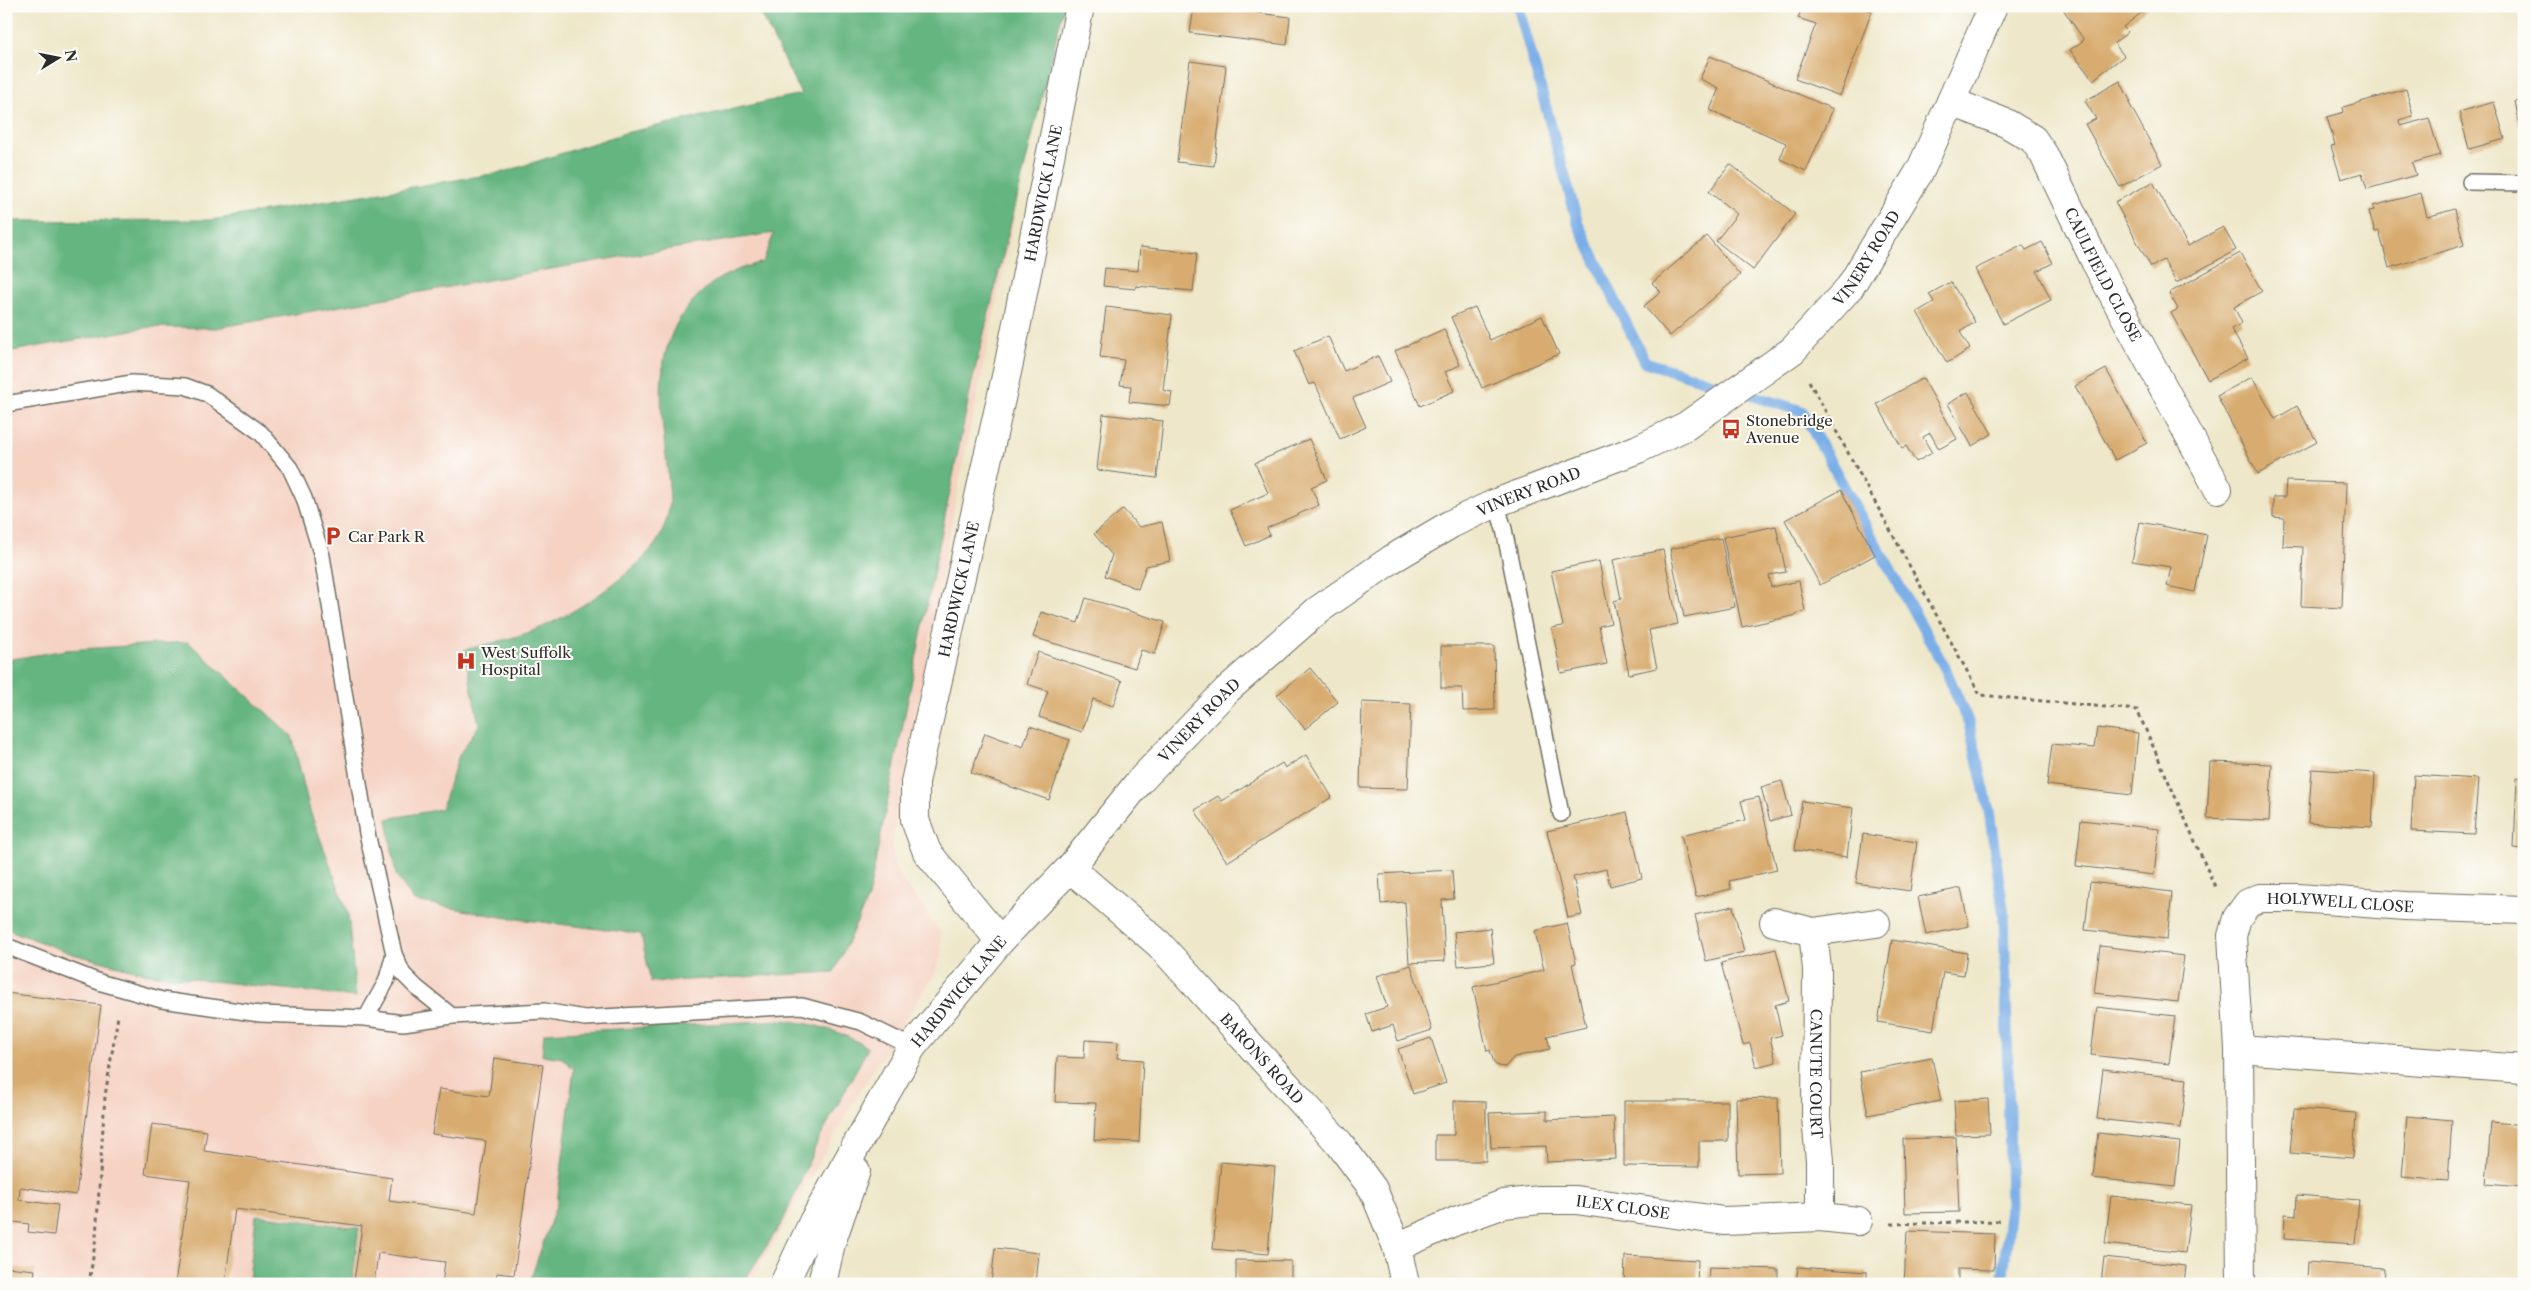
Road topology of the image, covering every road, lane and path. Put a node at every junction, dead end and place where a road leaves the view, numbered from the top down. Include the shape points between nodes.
1 (1080, 6) edge
2 (1993, 6) edge
3 (1952, 102) junction
4 (2470, 182) dead end
5 (2524, 183) edge
6 (1792, 350) junction
7 (6, 404) edge
8 (2218, 489) dead end
9 (1496, 503) junction
10 (1561, 814) dead end
11 (1070, 868) junction
12 (2524, 910) edge
13 (2237, 918) junction
14 (1774, 922) dead end
15 (1876, 923) dead end
16 (1813, 932) junction
17 (1000, 941) junction
18 (6, 946) edge
19 (394, 954) junction
20 (122, 988) junction
21 (452, 1016) junction
22 (366, 1018) junction
23 (912, 1047) junction
24 (2239, 1049) junction
25 (2524, 1069) edge
26 (877, 1111) junction
27 (1820, 1218) junction
28 (1858, 1221) joint
29 (1998, 1221) dead end
30 (1397, 1247) junction
31 (89, 1284) edge
32 (784, 1284) edge
33 (822, 1284) edge
34 (1405, 1284) edge
35 (2241, 1284) edge

1 - 17 street, HARDWICK LANE via 1009,362 915,782 916,820 927,852
2 - 3 street, VINERY ROAD
3 - 6 street, VINERY ROAD via 1921,169 1850,287
3 - 8 street, CAULFIELD CLOSE via 2006,123 2033,139 2044,155 2095,261
4 - 5 lane
6 - 9 street, VINERY ROAD via 1686,426 1638,449
6 - 13 path via 1980,695 2137,710 2218,894
7 - 19 lane via 132,383 185,386 207,394 261,433 290,468 304,498 322,556 367,833
9 - 10 lane via 1504,529
9 - 11 street, VINERY ROAD via 1451,524 1392,559 1318,610 1227,690 1139,782
11 - 17 street, VINERY ROAD
11 - 30 street, BARONS ROAD via 1159,944 1339,1143 1373,1189
12 - 13 street, HOLYWELL CLOSE via 2260,898 2248,903
13 - 24 street via 2232,936
14 - 16 street
15 - 16 street
16 - 27 street, CANUTE COURT
17 - 23 street, HARDWICK LANE
18 - 20 lane
19 - 21 lane via 403,974
19 - 22 lane via 386,982
20 - 22 lane via 162,1000 260,1014
20 - 31 path via 105,1096 96,1237
21 - 22 lane via 403,1023
21 - 23 lane via 544,1011 585,1018 802,1006 860,1022
23 - 26 street, HARDWICK LANE
24 - 25 street
24 - 35 street
26 - 32 street, HARDWICK LANE via 813,1222
26 - 33 street, HARDWICK LANE via 832,1243
27 - 28 street, ILEX CLOSE
27 - 30 street, ILEX CLOSE via 1724,1221 1576,1200 1540,1200 1504,1204
28 - 29 path via 1884,1224
30 - 34 street, BARONS ROAD

